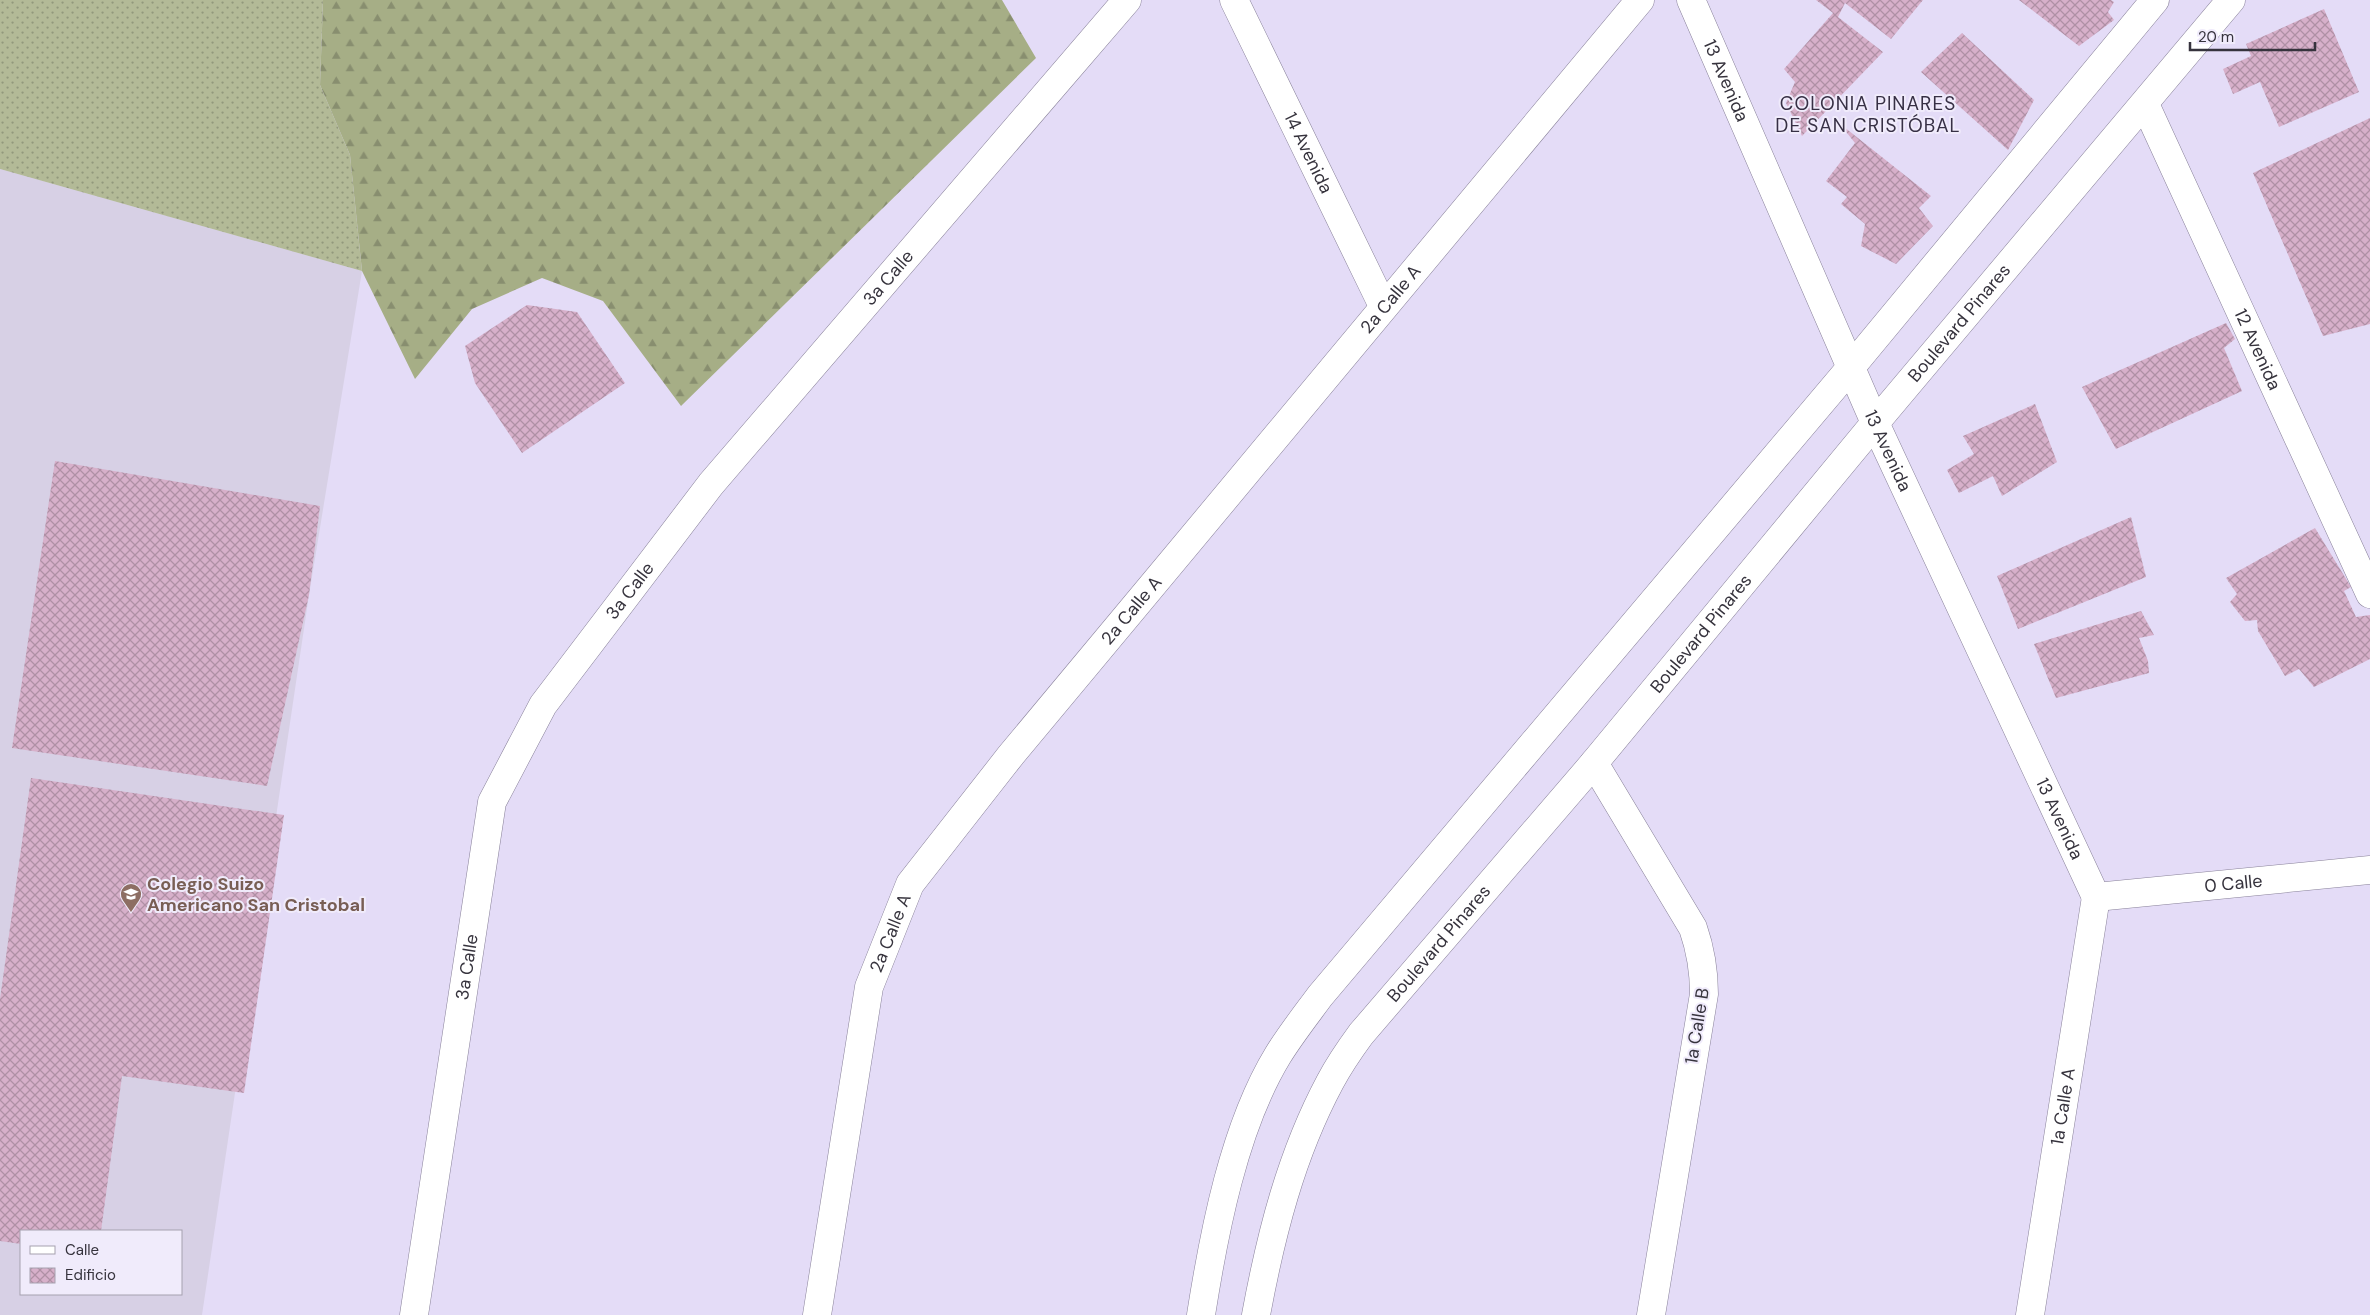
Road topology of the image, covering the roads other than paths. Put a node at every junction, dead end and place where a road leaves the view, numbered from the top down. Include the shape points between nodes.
1 (1127, 0) edge
2 (1234, 0) edge
3 (1640, 0) edge
4 (1691, 0) edge
5 (2155, 0) edge
6 (2231, 0) edge
7 (2145, 104) junction
8 (1383, 306) junction
9 (1852, 366) junction
10 (1875, 423) junction
11 (2370, 594) edge
12 (1594, 763) junction
13 (2370, 870) edge
14 (2096, 897) junction
15 (414, 1315) edge
16 (817, 1315) edge
17 (1201, 1315) edge
18 (1256, 1315) edge
19 (1651, 1315) edge
20 (2030, 1315) edge

1 - 15 street, 3a Calle via 711,484 543,705 492,802
2 - 8 street, 14 Avenida
3 - 8 street, 2a Calle A
4 - 9 street, 13 Avenida
5 - 9 street
6 - 7 street, Boulevard Pinares
7 - 10 street, Boulevard Pinares
7 - 11 street, 12 Avenida
8 - 16 street, 2a Calle A via 1011,755 910,884 869,987
9 - 10 street, 13 Avenida
9 - 17 street via 1320,996 1278,1056 1253,1108 1231,1172 1213,1240
10 - 12 street, Boulevard Pinares
10 - 14 street, 13 Avenida
12 - 18 street, Boulevard Pinares via 1361,1034 1330,1081 1286,1185 1268,1248
12 - 19 street, 1a Calle B via 1693,928 1704,972 1704,994
13 - 14 street, 0 Calle
14 - 20 street, 1a Calle A

